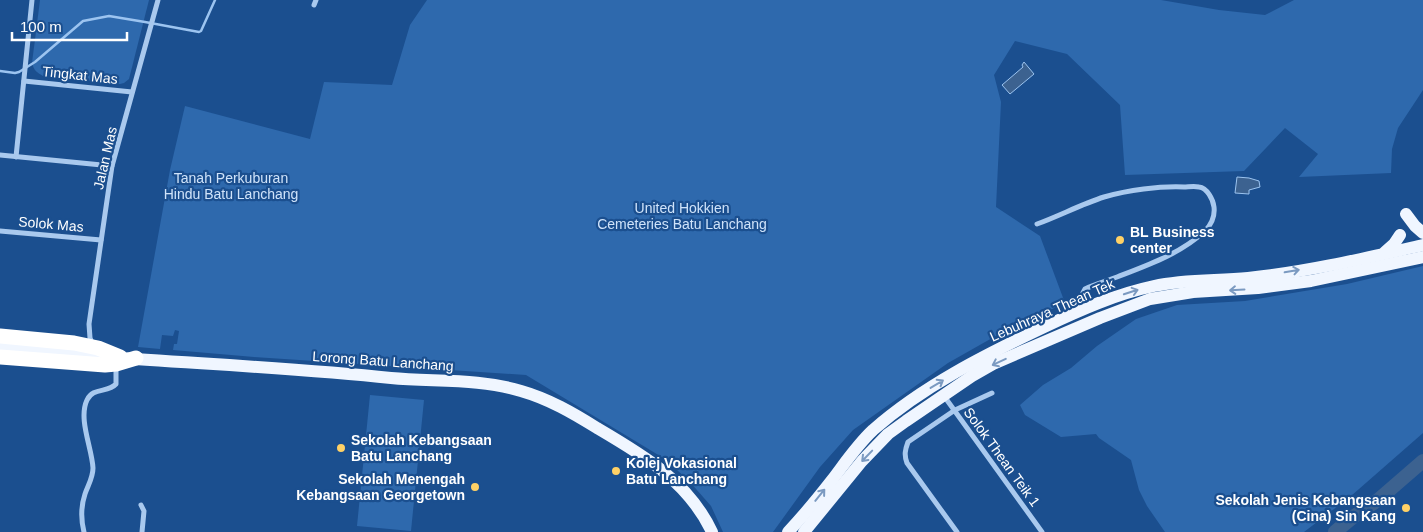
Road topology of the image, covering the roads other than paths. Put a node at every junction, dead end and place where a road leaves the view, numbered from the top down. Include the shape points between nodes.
1 (32, 0) edge
2 (158, 0) edge
3 (24, 81) junction
4 (132, 92) junction
5 (0, 155) edge
6 (16, 157) junction
7 (112, 166) junction
8 (1406, 214) dead end
9 (1037, 224) dead end
10 (0, 231) edge
11 (1423, 233) edge
12 (1400, 235) dead end
13 (100, 240) junction
14 (1423, 245) edge
15 (1406, 250) junction
16 (1423, 252) edge
17 (1383, 254) junction
18 (1423, 258) edge
19 (1357, 272) junction
20 (1134, 304) junction
21 (1085, 308) junction
22 (88, 324) junction
23 (0, 336) edge
24 (80, 339) junction
25 (1043, 342) junction
26 (0, 346) edge
27 (0, 357) edge
28 (110, 357) junction
29 (136, 358) joint
30 (992, 393) dead end
31 (944, 395) junction
32 (955, 410) junction
33 (141, 505) dead end
34 (84, 532) edge
35 (142, 532) edge
36 (712, 532) edge
37 (788, 532) edge
38 (804, 532) edge
39 (957, 532) edge
40 (1042, 532) edge

1 - 3 street
2 - 4 street, Jalan Mas
3 - 4 street, Tingkat Mas
3 - 6 street
4 - 7 street, Jalan Mas
5 - 6 street
6 - 7 street
7 - 13 street, Jalan Mas
8 - 11 main road
9 - 21 street via 1104,197 1156,188 1199,187 1208,192 1214,208 1210,225 1205,230 1164,259 1086,289 1082,293
10 - 13 street, Solok Mas
12 - 17 main road
13 - 22 street, Jalan Mas
14 - 15 main road, Lebuhraya Thean Tek
15 - 16 main road via 1412,254
15 - 17 main road, Lebuhraya Thean Tek
15 - 19 main road via 1400,258 1369,265
21 -> 17 main road, Lebuhraya Thean Tek via 1157,285 1250,278
18 - 19 main road, Lebuhraya Thean Tek
19 -> 20 main road, Lebuhraya Thean Tek via 1285,285 1168,295
20 - 21 main road via 1097,312
20 - 25 main road, Lebuhraya Thean Tek
21 - 25 main road via 1082,319
37 -> 21 main road, Lebuhraya Thean Tek via 855,450 903,407 999,348
22 - 24 street, Jalan Mas
22 - 28 street, Jalan Mas via 92,343
23 - 24 highway
24 - 28 highway
25 -> 31 main road, Lebuhraya Thean Tek via 993,364
26 - 28 main road
27 - 28 highway via 105,365
28 - 29 highway
28 - 34 street via 116,384 91,394 86,406 93,477 83,503
29 - 36 main road, Lorong Batu Lanchang via 472,382 521,391 563,408 656,466 677,482 694,502
30 - 32 street
31 - 32 street, Solok Thean Teik 1
31 -> 38 main road, Lebuhraya Thean Tek via 876,446
32 - 39 street via 908,442 905,456
32 - 40 street, Solok Thean Teik 1
33 - 35 street via 144,511

